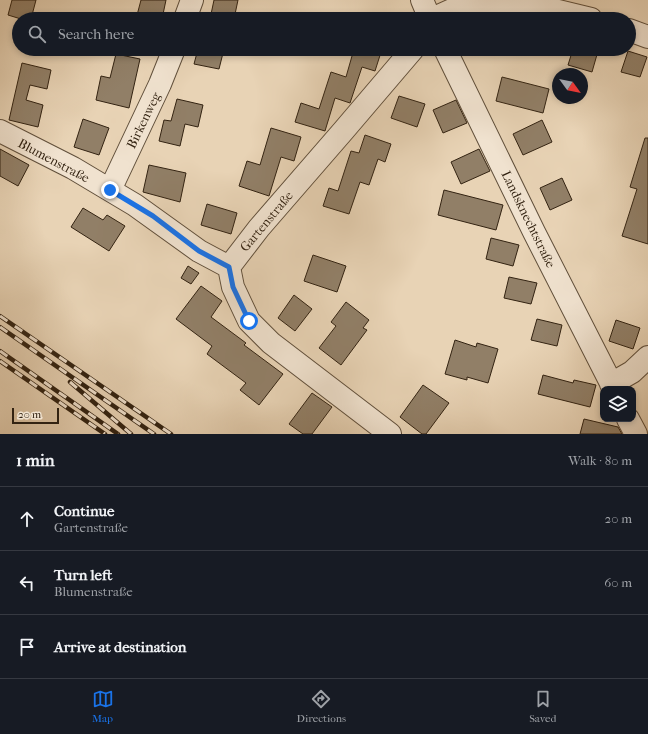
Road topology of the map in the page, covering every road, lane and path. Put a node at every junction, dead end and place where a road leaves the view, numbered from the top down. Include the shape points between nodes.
1 (192, 0) edge
2 (422, 0) edge
3 (551, 4) edge
4 (188, 12) edge
5 (428, 12) edge
6 (447, 12) edge
7 (572, 12) edge
8 (636, 32) edge
9 (648, 36) edge
10 (171, 56) edge
11 (407, 56) edge
12 (448, 56) edge
13 (0, 131) edge
14 (110, 190) junction
15 (229, 267) junction
16 (648, 357) edge
17 (613, 386) edge
18 (630, 422) edge
19 (390, 434) edge
20 (636, 434) edge

1 - 4 street
2 - 5 street
3 - 6 street via 493,4
3 - 7 street
8 - 9 street
10 - 14 street, Birkenweg
11 - 15 street, Gartenstraße via 259,228
12 - 17 street, Landsknechtstraße
13 - 14 street, Blumenstraße
14 - 15 street, Blumenstraße via 153,216 199,251
15 - 19 street via 233,287 249,321 271,343
16 - 17 street
18 - 20 street

